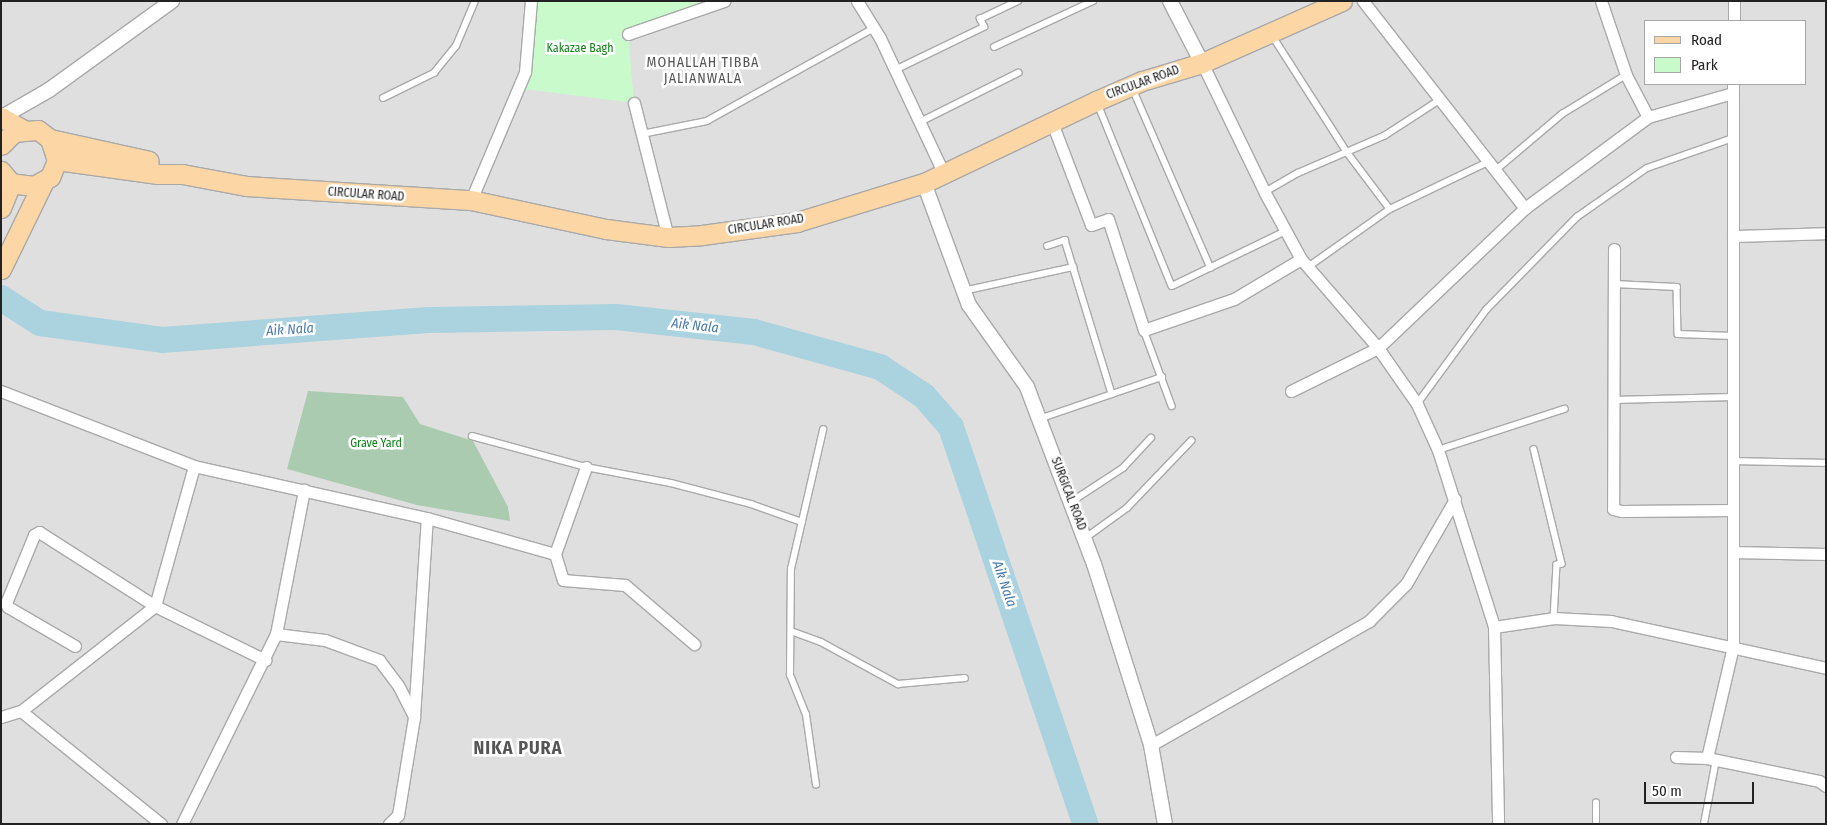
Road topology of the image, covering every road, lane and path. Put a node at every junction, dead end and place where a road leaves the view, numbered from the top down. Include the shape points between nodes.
1 (172, 1) edge
2 (475, 1) edge
3 (532, 1) edge
4 (724, 1) edge
5 (856, 1) edge
6 (1018, 1) edge
7 (1093, 1) edge
8 (1170, 1) edge
9 (1342, 1) edge
10 (1363, 1) edge
11 (1601, 1) edge
12 (1734, 1) edge
13 (1734, 20) edge
14 (874, 28) junction
15 (1270, 33) junction
16 (628, 34) dead end
17 (994, 47) dead end
18 (1202, 64) junction
19 (895, 70) junction
20 (1018, 72) dead end
21 (1626, 75) junction
22 (1131, 86) junction
23 (1733, 88) edge
24 (383, 98) dead end
25 (1441, 99) junction
26 (1096, 100) junction
27 (634, 103) dead end
28 (2, 117) edge
29 (1648, 117) junction
30 (1051, 120) junction
31 (920, 122) junction
32 (22, 129) junction
33 (642, 134) junction
34 (1733, 138) junction
35 (50, 140) junction
36 (1, 145) edge
37 (1347, 152) junction
38 (57, 160) junction
39 (1493, 166) junction
40 (182, 174) junction
41 (944, 174) junction
42 (6, 177) edge
43 (43, 183) junction
44 (924, 183) junction
45 (1265, 193) junction
46 (472, 200) junction
47 (1, 208) edge
48 (1525, 208) junction
49 (1390, 210) junction
50 (1286, 231) junction
51 (1826, 233) edge
52 (1733, 236) junction
53 (668, 237) junction
54 (1047, 246) dead end
55 (1614, 249) dead end
56 (1304, 263) junction
57 (1073, 267) junction
58 (1211, 268) junction
59 (1, 269) edge
60 (1614, 284) junction
61 (963, 291) junction
62 (1144, 330) junction
63 (1733, 336) junction
64 (1378, 348) junction
65 (1162, 377) junction
66 (1, 390) edge
67 (1290, 391) dead end
68 (1112, 394) junction
69 (1733, 397) junction
70 (1613, 400) junction
71 (1417, 404) junction
72 (1172, 406) dead end
73 (1564, 409) dead end
74 (1039, 419) junction
75 (823, 430) dead end
76 (472, 436) dead end
77 (1151, 438) dead end
78 (1191, 441) dead end
79 (1534, 449) dead end
80 (1438, 450) junction
81 (1733, 461) junction
82 (1826, 463) edge
83 (194, 466) junction
84 (586, 467) junction
85 (304, 490) junction
86 (1455, 499) junction
87 (1071, 502) junction
88 (1733, 510) junction
89 (427, 518) junction
90 (802, 522) junction
91 (1084, 538) junction
92 (1733, 552) junction
93 (555, 554) junction
94 (1826, 554) edge
95 (155, 606) junction
96 (1554, 618) junction
97 (1494, 627) junction
98 (792, 631) junction
99 (276, 634) junction
100 (694, 644) dead end
101 (76, 646) dead end
102 (1733, 646) junction
103 (265, 660) junction
104 (1826, 668) edge
105 (965, 678) dead end
106 (21, 711) junction
107 (1, 717) edge
108 (414, 717) junction
109 (1151, 745) junction
110 (1676, 757) dead end
111 (1711, 759) junction
112 (1826, 770) edge
113 (1822, 784) edge
114 (816, 785) dead end
115 (1596, 803) dead end
116 (161, 824) edge
117 (182, 824) edge
118 (389, 824) edge
119 (1165, 824) edge
120 (1498, 824) edge
121 (1596, 824) edge
122 (1704, 824) edge

1 - 28 street via 49,90
2 - 24 lane via 456,46 434,73
3 - 46 street via 525,72
4 - 16 street
5 - 14 street
6 - 19 lane via 980,19 984,27
7 - 17 lane
8 - 18 street
9 - 15 main road, CIRCULAR ROAD
10 - 25 street
11 - 21 street
12 - 13 street
14 - 19 street
14 - 33 lane via 707,121
15 - 18 main road, CIRCULAR ROAD
15 - 37 lane
18 - 22 main road, CIRCULAR ROAD
18 - 45 street
19 - 31 street
20 - 31 lane
21 - 29 street
21 - 39 lane via 1562,114
22 - 26 main road, CIRCULAR ROAD
22 - 58 lane
23 - 29 street
23 - 34 street
25 - 37 lane via 1384,136
25 - 39 street
26 - 30 main road, CIRCULAR ROAD
26 - 58 lane via 1172,286
27 - 33 street
28 - 32 main road
29 - 48 street
30 - 41 main road, CIRCULAR ROAD
30 - 62 street via 1091,225 1108,219
31 - 41 street
32 - 35 main road via 38,130
32 - 36 main road via 7,137
33 - 53 street
34 - 52 street
34 - 71 lane via 1647,168 1577,217 1486,310
35 - 38 main road
35 - 40 main road via 160,163
37 - 45 lane via 1298,173
37 - 49 lane
38 - 40 main road via 158,174
38 - 43 main road via 55,169
39 - 48 street
39 - 49 lane
40 - 46 main road, CIRCULAR ROAD via 246,186
41 - 44 main road, CIRCULAR ROAD
42 - 43 main road via 24,187
42 - 47 main road
43 - 59 main road
44 - 53 main road, CIRCULAR ROAD via 797,222 702,236
44 - 61 street, SURGICAL ROAD
45 - 50 street
46 - 53 main road, CIRCULAR ROAD via 606,229
48 - 64 street
49 - 56 lane
50 - 56 street
50 - 58 lane
51 - 52 street
52 - 63 street
54 - 57 lane via 1066,240
55 - 60 street
56 - 62 street via 1234,299
56 - 64 street
57 - 61 lane
57 - 68 lane
60 - 63 lane via 1677,287 1678,334
60 - 70 street
61 - 74 street, SURGICAL ROAD via 968,305 1027,387
62 - 65 lane
63 - 69 street
64 - 67 street
64 - 71 street
65 - 68 lane
65 - 72 lane
66 - 83 street
68 - 74 lane
69 - 70 lane
69 - 81 street
70 - 88 street via 1613,509
71 - 80 street
73 - 80 lane
74 - 87 street, SURGICAL ROAD
75 - 90 lane
76 - 84 lane
77 - 87 lane via 1123,468
78 - 91 lane via 1127,508
79 - 96 lane via 1562,564 1557,565
80 - 86 street
81 - 82 lane
81 - 88 street
83 - 85 street
83 - 95 street
84 - 90 lane via 671,482 752,504
84 - 93 street
85 - 89 street
85 - 99 street
86 - 97 street
86 - 109 street via 1406,584 1369,621
87 - 91 street, SURGICAL ROAD
88 - 92 street
89 - 93 street
89 - 108 street
90 - 98 lane via 791,569
91 - 109 street, SURGICAL ROAD
92 - 94 street
92 - 102 street
93 - 100 street via 563,580 625,585
95 - 101 street via 39,532 34,535 6,603
95 - 103 street
95 - 106 street
96 - 97 street
96 - 102 street via 1611,621
97 - 120 street
98 - 105 lane via 820,642 898,684
98 - 114 lane via 790,675 806,715
99 - 103 street
99 - 108 street via 325,640 379,660 398,685
102 - 104 street
102 - 111 street
103 - 117 street
106 - 107 street
106 - 116 street
108 - 118 street via 398,815
109 - 119 street, SURGICAL ROAD
110 - 111 street
111 - 113 street
111 - 122 lane
112 - 113 street
115 - 121 lane

